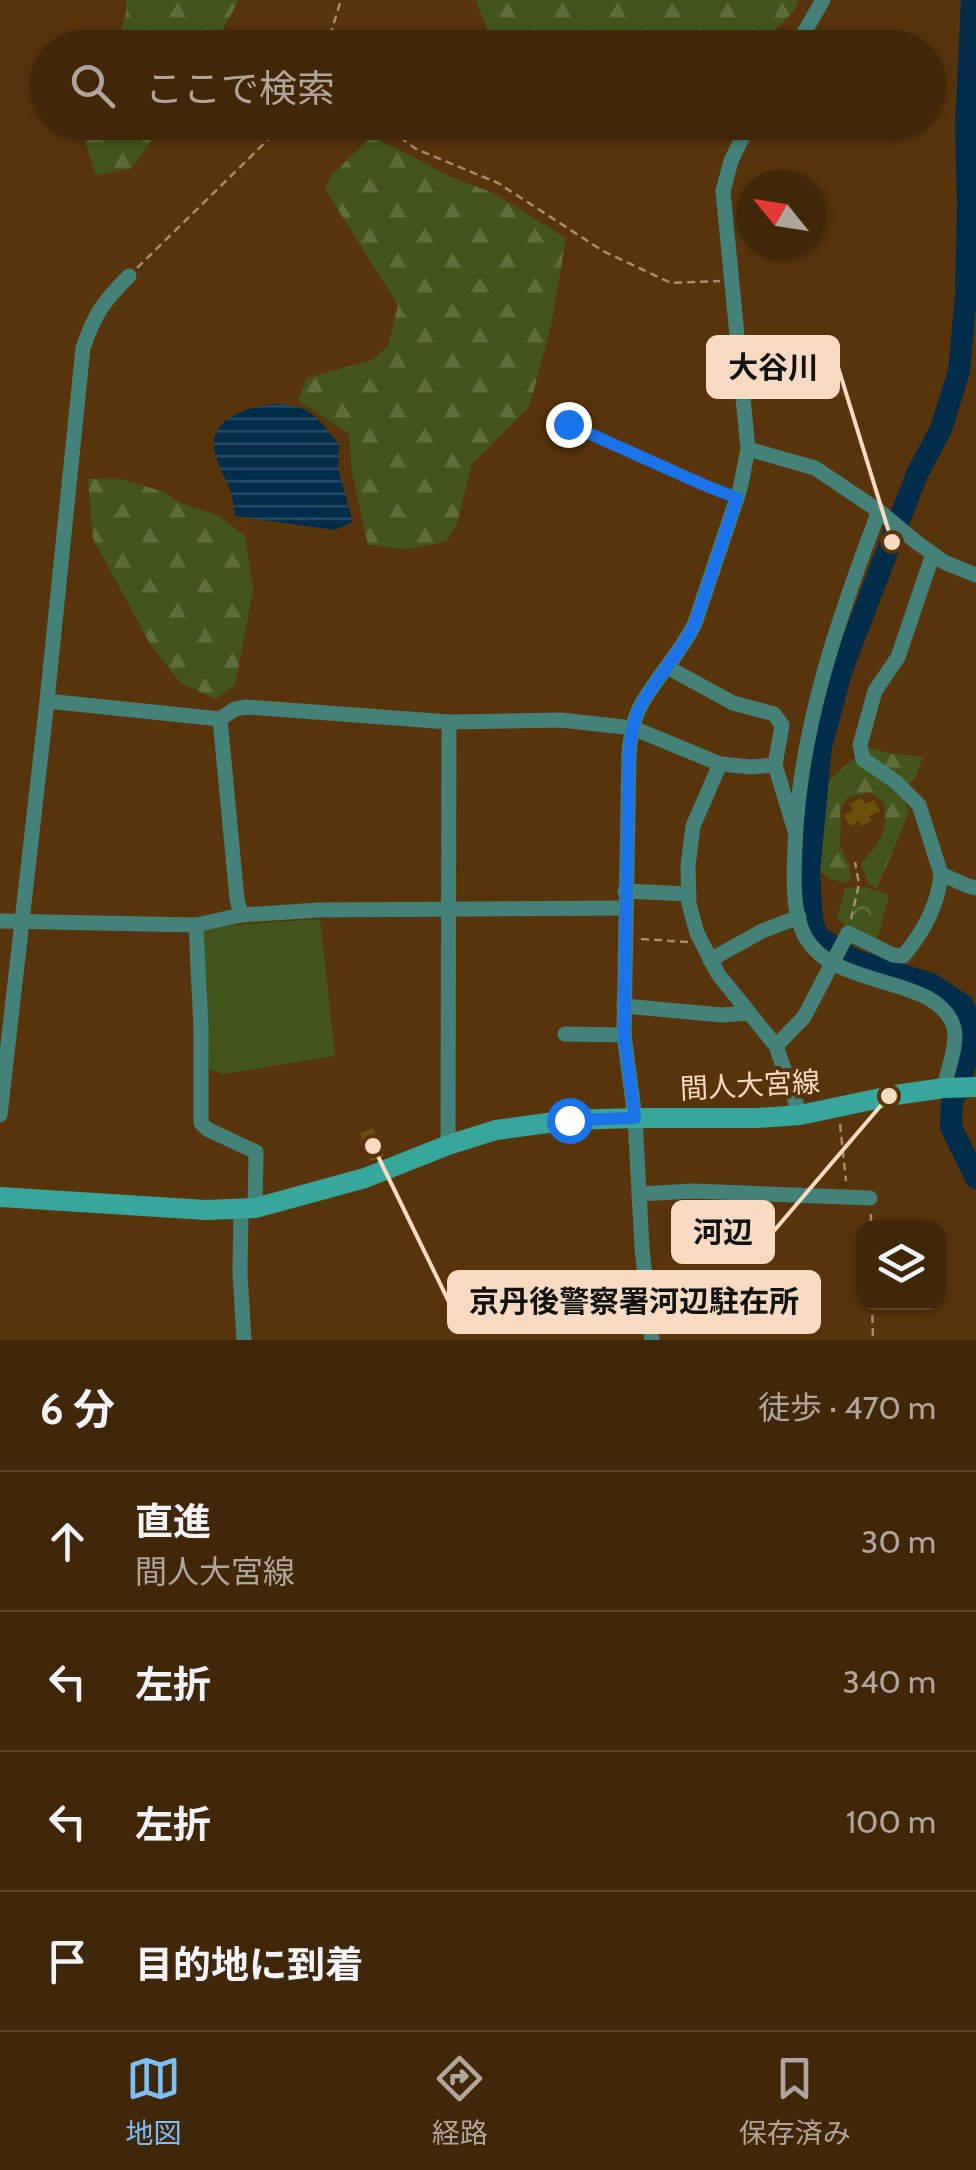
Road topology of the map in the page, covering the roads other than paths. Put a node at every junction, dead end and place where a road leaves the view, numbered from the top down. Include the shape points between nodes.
1 (823, 0) edge
2 (806, 30) edge
3 (741, 140) edge
4 (129, 276) road end
5 (748, 449) junction
6 (880, 510) junction
7 (933, 554) junction
8 (976, 575) edge
9 (667, 667) junction
10 (47, 701) junction
11 (220, 718) junction
12 (449, 722) junction
13 (633, 728) junction
14 (720, 764) junction
15 (775, 765) junction
16 (795, 831) junction
17 (941, 874) junction
18 (976, 888) edge
19 (689, 894) junction
20 (625, 900) junction
21 (449, 909) junction
22 (241, 914) junction
23 (800, 917) junction
24 (0, 921) edge
25 (20, 923) junction
26 (196, 925) junction
27 (710, 960) junction
28 (834, 960) junction
29 (624, 1006) junction
30 (749, 1013) junction
31 (566, 1034) dead end
32 (624, 1035) junction
33 (776, 1046) junction
34 (959, 1087) edge
35 (0, 1115) edge
36 (800, 1115) junction
37 (635, 1118) junction
38 (448, 1144) junction
39 (639, 1194) junction
40 (0, 1197) edge
41 (870, 1198) dead end
42 (248, 1209) junction
43 (244, 1340) edge
44 (652, 1340) edge

1 - 2 street
3 - 5 street via 722,191
4 - 10 street via 102,303 83,348
5 - 6 street via 814,468
5 - 9 street via 695,623
6 - 7 street
6 - 16 street via 828,652
7 - 8 street
7 - 17 street via 898,656 875,691 860,745 863,759 919,804
9 - 13 street
9 - 15 street via 733,703 774,714 782,724
10 - 11 street
10 - 25 street
11 - 12 street via 246,707
11 - 22 street
12 - 13 street via 562,720
12 - 21 street
13 - 14 street
13 - 20 street
14 - 15 street
14 - 19 street via 693,826
15 - 16 street
16 - 23 street
17 - 18 street
17 - 28 street via 931,913 904,956 848,936
19 - 20 street
19 - 27 street
20 - 21 street
20 - 29 street
21 - 22 street
21 - 38 street
22 - 26 street
23 - 27 street
23 - 28 street via 812,947
24 - 25 street
25 - 26 street
25 - 35 street
26 - 42 street via 201,1123 256,1152
27 - 30 street
28 - 33 street via 804,1017
28 - 34 street via 939,1005 955,1031
29 - 30 street
29 - 32 street
30 - 33 street
31 - 32 street
32 - 37 street
33 - 36 street
34 - 36 main road, 間人大宮線
36 - 37 main road, 間人大宮線
37 - 38 main road, 間人大宮線 via 496,1130
37 - 39 street
38 - 42 main road, 間人大宮線 via 365,1178
39 - 41 street
39 - 44 street
40 - 42 main road, 間人大宮線
42 - 43 street via 240,1272

